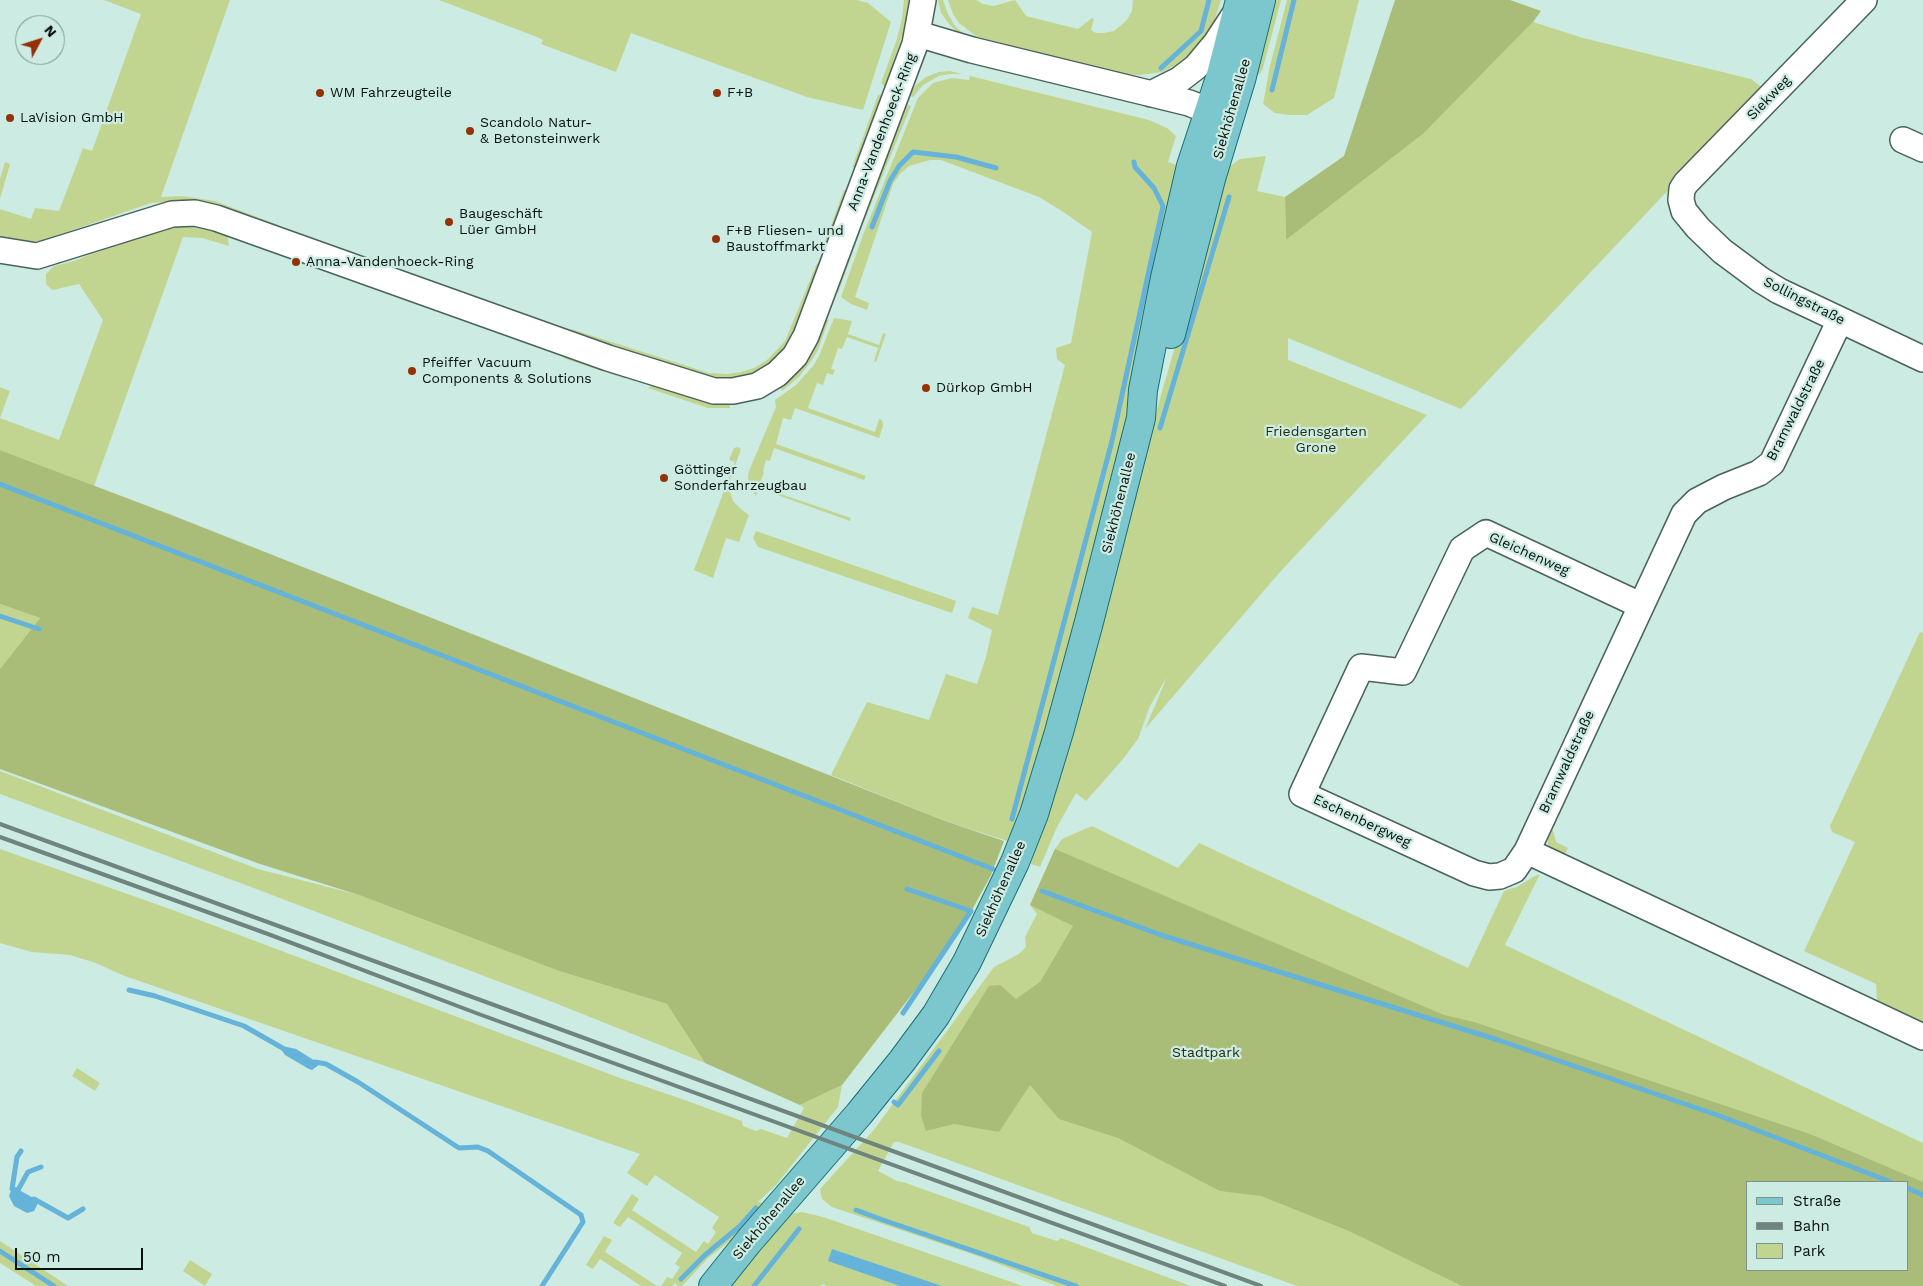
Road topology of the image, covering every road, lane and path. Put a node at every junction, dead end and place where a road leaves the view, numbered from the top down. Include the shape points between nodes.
1 (923, 0) edge
2 (1864, 0) edge
3 (1246, 3) edge
4 (917, 39) junction
5 (1151, 94) junction
6 (1217, 121) junction
7 (1681, 200) joint
8 (0, 250) edge
9 (1840, 320) junction
10 (1923, 359) edge
11 (1640, 605) junction
12 (1403, 672) joint
13 (1527, 851) junction
14 (1923, 1037) edge
15 (713, 1286) edge

1 - 4 street, Anna-Vandenhoeck-Ring
2 - 7 street, Siekweg via 1686,183
3 - 5 street via 1196,67
3 - 6 main road, Siekhöhenallee via 1224,65
4 - 5 street, Anna-Vandenhoeck-Ring
4 - 6 street, Anna-Vandenhoeck-Ring via 1178,113
4 - 8 street, Anna-Vandenhoeck-Ring via 806,336 795,356 777,374 757,386 733,391 705,389 195,213 172,214 37,256
5 - 6 street, Anna-Vandenhoeck-Ring via 1189,103
6 - 15 main road, Siekhöhenallee via 1191,166 1165,278 1143,390 1141,418 1059,732 1034,814 998,901 936,1015 902,1061
7 - 9 street, Sollingstraße via 1684,211 1693,222 1743,267 1780,291
9 - 10 street, Sollingstraße
9 - 11 street, Bramwaldstraße via 1772,463 1759,473 1697,501 1688,509
11 - 12 street, Gleichenweg via 1486,533 1462,549
11 - 13 street, Bramwaldstraße
12 - 13 street, Eschenbergweg via 1361,668 1302,794 1482,876 1507,874 1520,864
13 - 14 street

